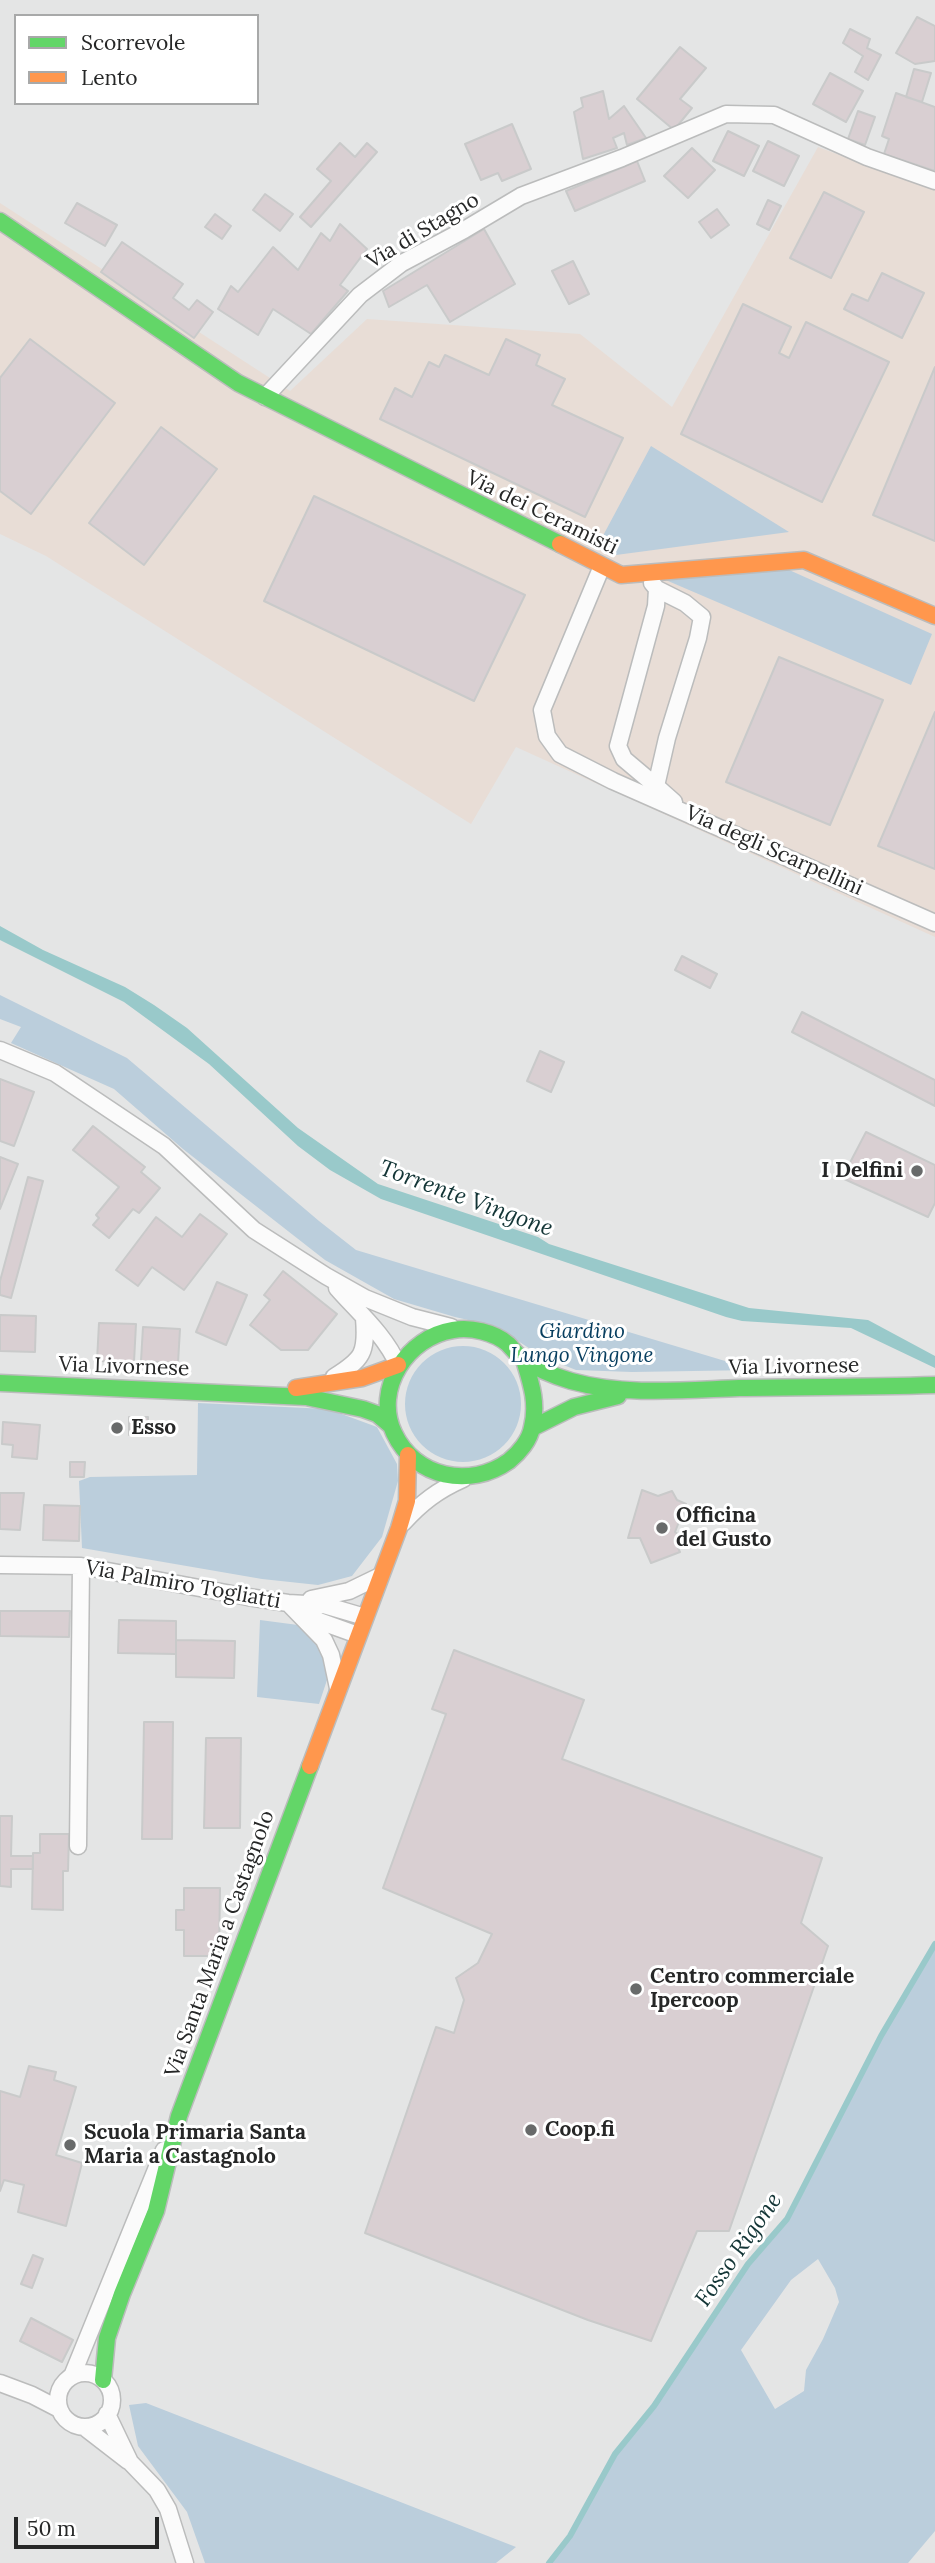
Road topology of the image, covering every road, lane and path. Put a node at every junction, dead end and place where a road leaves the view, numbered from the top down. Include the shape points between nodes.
1 (935, 181) edge
2 (0, 221) edge
3 (265, 397) junction
4 (602, 566) junction
5 (645, 573) junction
6 (657, 589) junction
7 (935, 616) edge
8 (656, 786) junction
9 (683, 811) junction
10 (935, 923) edge
11 (0, 1050) edge
12 (326, 1276) junction
13 (364, 1318) junction
14 (457, 1329) junction
15 (524, 1360) junction
16 (398, 1365) junction
17 (0, 1383) edge
18 (322, 1385) junction
19 (935, 1385) edge
20 (654, 1390) junction
21 (247, 1393) junction
22 (390, 1425) junction
23 (534, 1427) junction
24 (408, 1455) junction
25 (464, 1479) junction
26 (399, 1528) junction
27 (0, 1565) edge
28 (80, 1566) junction
29 (380, 1576) junction
30 (288, 1603) junction
31 (365, 1617) junction
32 (358, 1635) junction
33 (338, 1688) junction
34 (78, 1846) dead end
35 (179, 2116) junction
36 (72, 2376) junction
37 (103, 2380) junction
38 (0, 2383) edge
39 (59, 2401) junction
40 (107, 2414) junction
41 (84, 2427) junction
42 (130, 2462) junction
43 (185, 2563) edge

1 - 3 street, Via di Stagno via 774,116 726,114 521,196 402,263 360,295
2 - 3 street
3 - 4 street, Via dei Ceramisti
4 - 5 street, Via dei Ceramisti via 621,575
4 - 9 street, Via degli Scarpellini via 542,710 547,736 560,754
5 - 6 street
5 - 7 street, Via dei Ceramisti via 804,560
6 - 8 street via 618,746 624,759
6 - 8 street via 702,617
8 - 9 street
9 - 10 street, Via degli Scarpellini
11 - 12 street via 55,1073 164,1146 254,1230
12 - 13 street
12 - 14 street via 365,1298
13 - 16 street
13 - 18 street via 363,1353 355,1364
14 - 15 street, Via Livornese via 482,1331 506,1342
14 - 16 street, Via Livornese via 434,1334
15 - 20 street, Via Livornese via 565,1379 594,1386
15 - 23 street, Via Livornese via 538,1404
16 - 18 street, Via Livornese
16 - 22 street, Via Livornese via 387,1400
17 - 21 street, Via Livornese
18 - 21 street, Via Livornese
19 - 20 street, Via Livornese
20 - 23 street, Via Livornese via 590,1400
21 - 22 street, Via Livornese via 342,1403 377,1414
22 - 24 street, Via Livornese
23 - 25 street, Via Livornese via 508,1464 487,1475
24 - 25 street, Via Livornese via 424,1468
24 - 26 street, Via Santa Maria a Castagnolo via 407,1501
25 - 26 street, Via Santa Maria a Castagnolo via 421,1503
26 - 29 street, Via Santa Maria a Castagnolo
27 - 28 street, Via Palmiro Togliatti
28 - 30 street, Via Palmiro Togliatti
28 - 34 street
29 - 30 street via 338,1595
29 - 31 street, Via Santa Maria a Castagnolo
30 - 31 street, Via Palmiro Togliatti via 324,1605
30 - 32 street
30 - 33 street via 324,1640
31 - 32 street, Via Santa Maria a Castagnolo
32 - 33 street, Via Santa Maria a Castagnolo
33 - 35 street, Via Santa Maria a Castagnolo
35 - 36 street
35 - 37 street, Via Santa Maria a Castagnolo via 157,2209 107,2338
36 - 37 street via 87,2373
36 - 39 street via 65,2380
37 - 40 street via 111,2396
38 - 39 street
39 - 41 street via 69,2421
40 - 41 street via 103,2421
40 - 42 street
41 - 42 street
42 - 43 street via 168,2509

